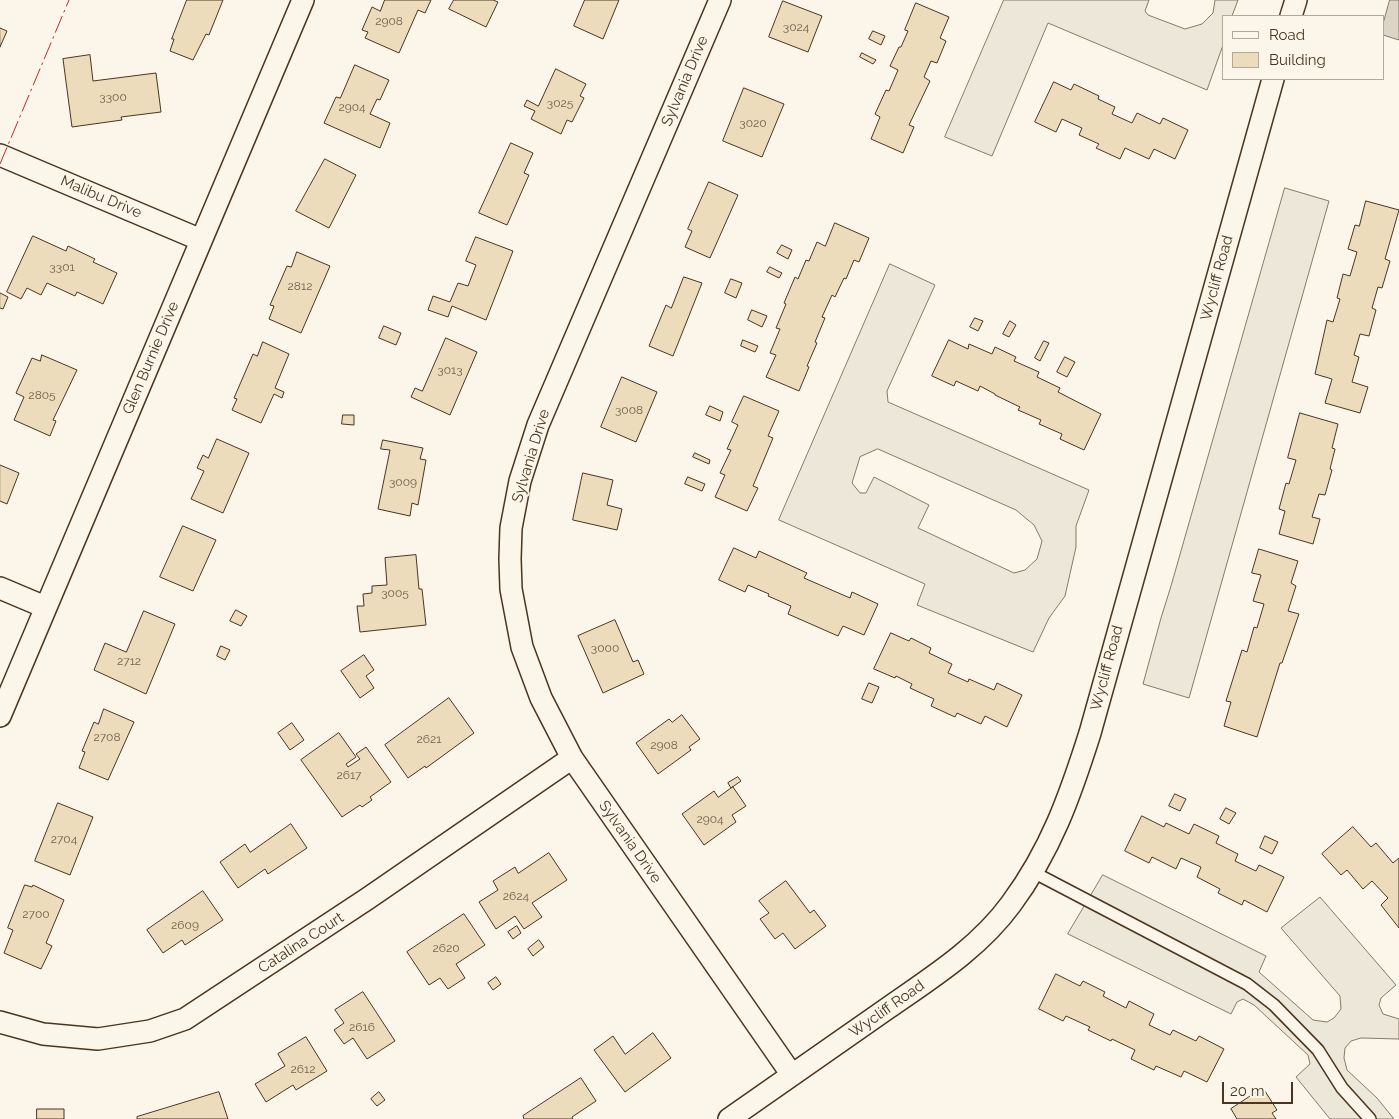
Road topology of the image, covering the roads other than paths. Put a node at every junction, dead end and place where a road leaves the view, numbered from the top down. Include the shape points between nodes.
1 (303, 0) edge
2 (720, 0) edge
3 (1296, 0) edge
4 (1291, 15) edge
5 (1273, 80) edge
6 (0, 155) edge
7 (201, 240) junction
8 (0, 588) edge
9 (45, 606) junction
10 (0, 716) edge
11 (572, 758) junction
12 (1033, 872) junction
13 (0, 1022) edge
14 (792, 1075) junction
15 (729, 1119) edge
16 (1370, 1119) edge

1 - 7 street, Glen Burnie Drive
2 - 11 street, Sylvania Drive via 538,425 518,490 511,528 511,589 522,647 541,698
3 - 4 street
5 - 12 street, Wycliff Road via 1090,733 1055,831
6 - 7 street, Malibu Drive
7 - 9 street, Glen Burnie Drive
8 - 9 street
9 - 10 street, Glen Burnie Drive
11 - 13 street, Catalina Court via 367,899 184,1019 150,1031 98,1039 43,1034
11 - 14 street, Sylvania Drive
12 - 14 street, Wycliff Road via 989,931 945,968
12 - 16 lane via 1248,984 1274,1005 1318,1050 1342,1088
14 - 15 street, Wycliff Road

